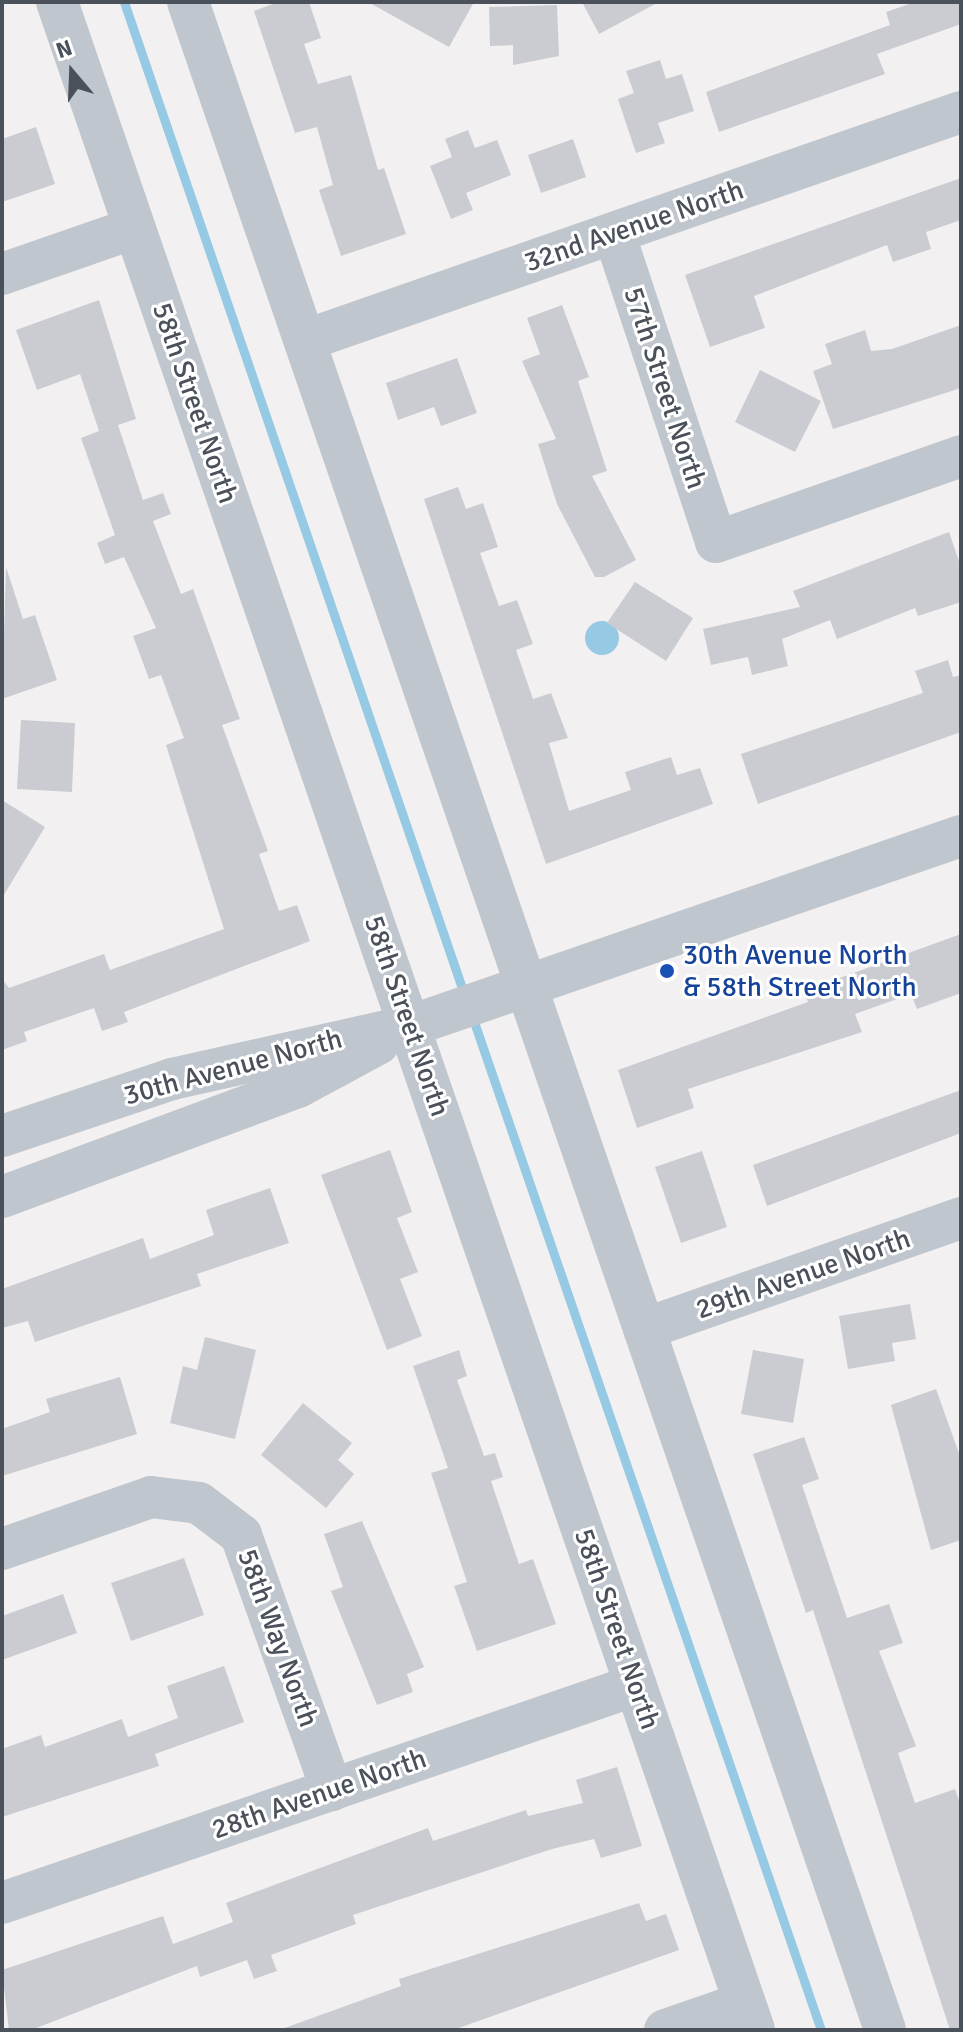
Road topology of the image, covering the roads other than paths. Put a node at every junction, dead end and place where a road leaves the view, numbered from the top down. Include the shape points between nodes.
1 (57, 2) edge
2 (188, 2) edge
3 (961, 112) edge
4 (134, 228) junction
5 (614, 233) junction
6 (2, 274) edge
7 (306, 340) junction
8 (961, 456) edge
9 (961, 836) edge
10 (517, 990) junction
11 (423, 1021) junction
12 (2, 1136) edge
13 (2, 1197) edge
14 (960, 1221) edge
15 (644, 1329) junction
16 (2, 1549) edge
17 (636, 1685) junction
18 (332, 1790) junction
19 (2, 1903) edge
20 (749, 2016) edge
21 (665, 2030) edge
22 (885, 2030) edge

1 - 4 street, 58th Street North
2 - 7 street
3 - 5 street, 32nd Avenue North
4 - 6 street
4 - 11 street, 58th Street North
5 - 7 street, 32nd Avenue North
5 - 8 street, 57th Street North via 716,542
7 - 10 street
9 - 10 street
10 - 11 street
10 - 15 street
11 - 12 street, 30th Avenue North via 249,1058
11 - 13 street, 30th Avenue North via 298,1087
11 - 17 street, 58th Street North
14 - 15 street, 29th Avenue North
15 - 22 street
16 - 18 street, 58th Way North via 151,1497 199,1503 241,1535
17 - 18 street, 28th Avenue North
17 - 20 street, 58th Street North
18 - 19 street, 28th Avenue North
20 - 21 street

